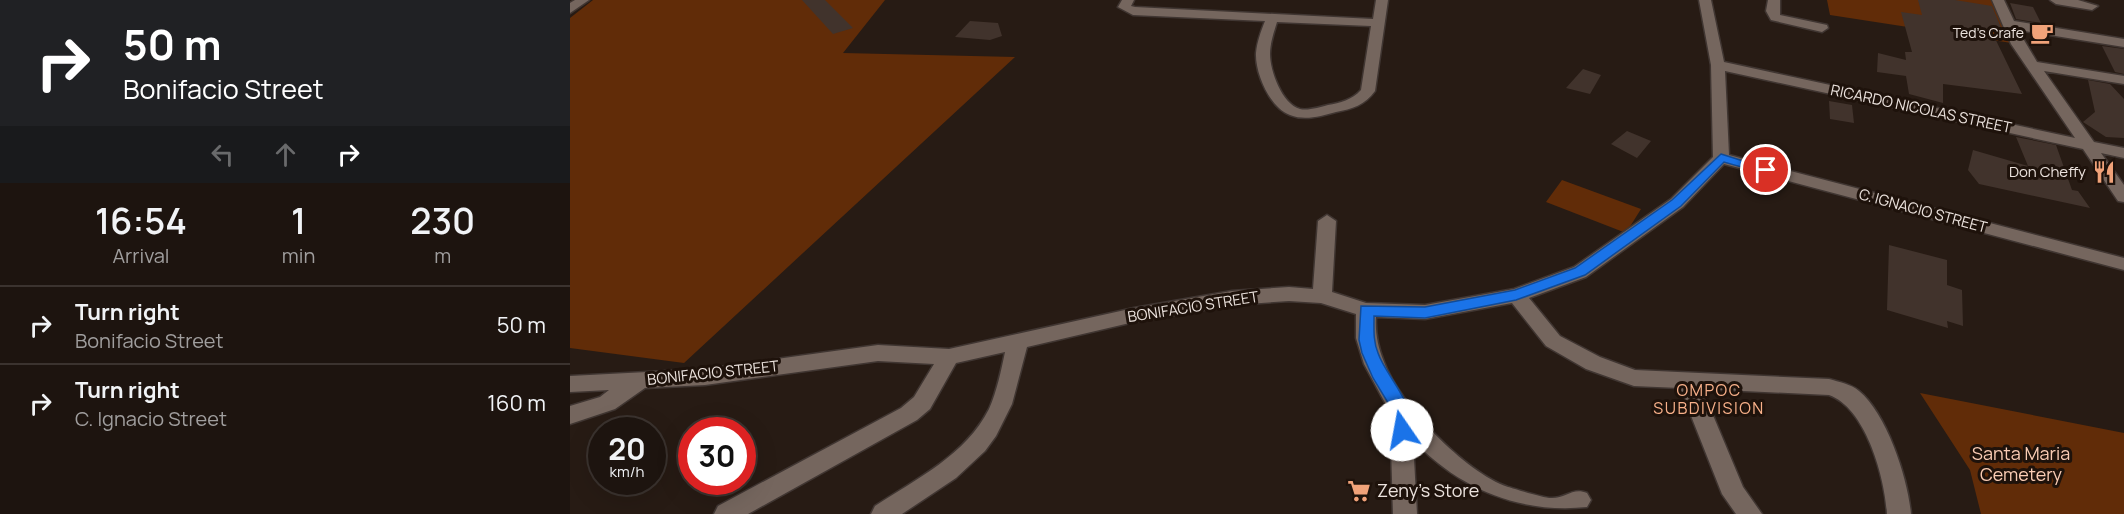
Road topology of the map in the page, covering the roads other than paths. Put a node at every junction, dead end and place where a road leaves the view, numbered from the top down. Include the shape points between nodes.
1 (583, 0) edge
2 (1128, 0) edge
3 (1382, 0) edge
4 (1705, 0) edge
5 (1774, 0) edge
6 (2056, 0) edge
7 (1995, 2) edge
8 (2092, 6) dead end
9 (570, 9) edge
10 (1272, 18) junction
11 (1380, 23) junction
12 (2007, 24) junction
13 (1822, 28) dead end
14 (2124, 43) edge
15 (1718, 65) junction
16 (2033, 65) junction
17 (2124, 80) edge
18 (2086, 145) junction
19 (2124, 153) edge
20 (1721, 158) junction
21 (2124, 197) edge
22 (1328, 221) dead end
23 (2124, 264) edge
24 (1516, 294) junction
25 (1322, 296) junction
26 (1366, 310) junction
27 (1018, 342) junction
28 (949, 357) junction
29 (638, 381) junction
30 (1688, 382) junction
31 (570, 384) edge
32 (1401, 410) junction
33 (570, 415) edge
34 (1579, 500) dead end
35 (1556, 512) edge
36 (726, 514) edge
37 (883, 514) edge
38 (1388, 514) edge
39 (1405, 514) edge
40 (1750, 514) edge
41 (1899, 514) edge

1 - 9 street
2 - 10 street via 1124,7 1133,11
3 - 11 street
4 - 15 street
5 - 13 street via 1775,17
6 - 8 street
7 - 12 street
10 - 11 street
10 - 11 street via 1263,54 1267,77 1285,105 1295,112 1327,110 1362,99 1368,91
12 - 14 street
12 - 16 street
15 - 18 street, RICARDO NICOLAS STREET
15 - 20 street
16 - 17 street
16 - 18 street
18 - 19 street, RICARDO NICOLAS STREET
18 - 21 street
20 - 23 street, C. IGNACIO STREET
20 - 24 street, BONIFACIO STREET via 1677,203 1580,272
22 - 25 street
24 - 26 street, BONIFACIO STREET via 1425,312
24 - 30 street via 1553,341 1593,363 1634,378
25 - 26 street, BONIFACIO STREET
25 - 27 street, BONIFACIO STREET via 1232,298 1134,315
26 - 32 street via 1370,353
27 - 28 street, BONIFACIO STREET
27 - 37 street via 999,411 984,437 970,454
28 - 29 street, BONIFACIO STREET via 878,353 705,377
28 - 36 street via 922,403 909,414
29 - 31 street, BONIFACIO STREET
29 - 33 street via 607,403
30 - 40 street via 1734,494
30 - 41 street via 1828,387 1844,391 1855,399 1882,445 1899,501
32 - 35 street via 1444,457 1496,493
32 - 39 street
34 - 35 street
38 - 39 street

